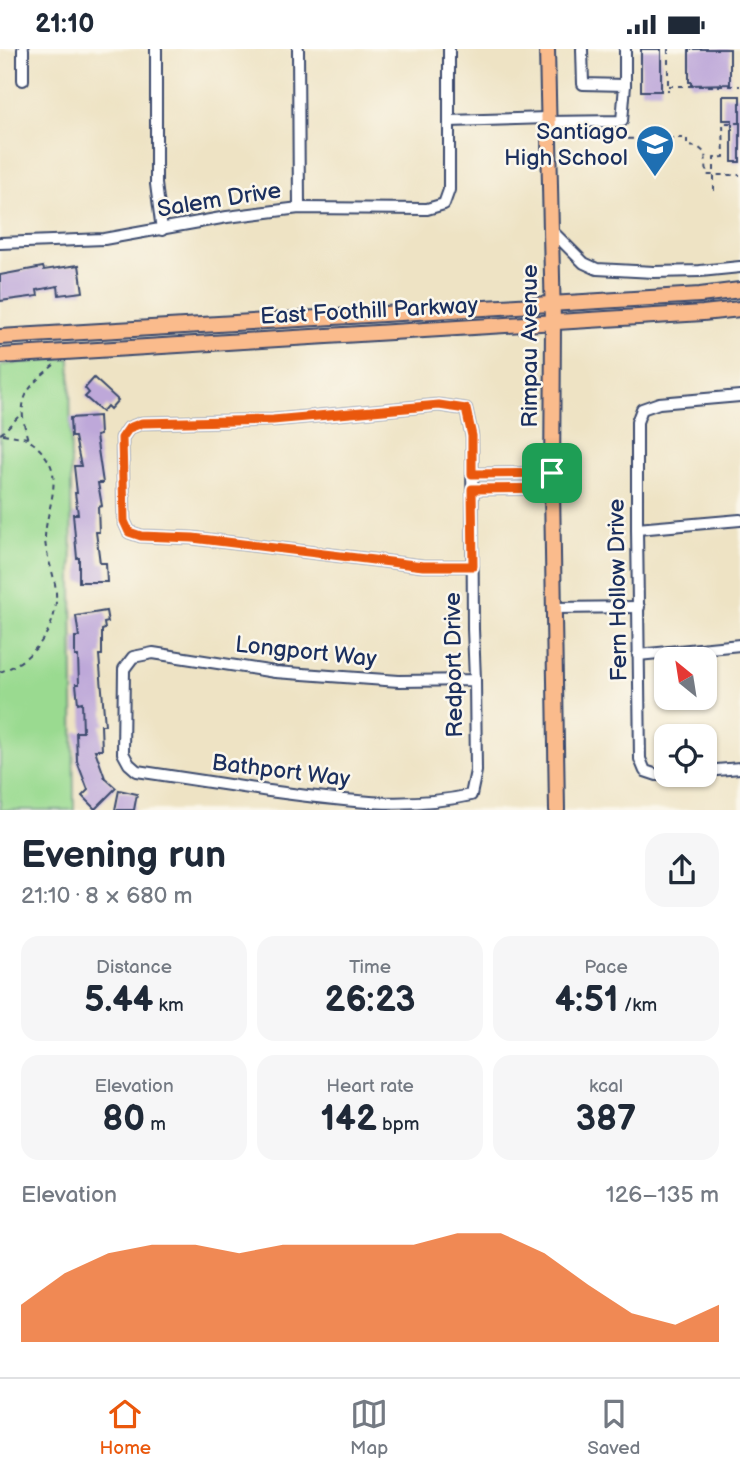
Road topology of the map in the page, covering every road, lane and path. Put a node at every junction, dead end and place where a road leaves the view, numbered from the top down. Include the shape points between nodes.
1 (23, 49) edge
2 (156, 49) edge
3 (298, 49) edge
4 (449, 49) edge
5 (547, 49) edge
6 (625, 49) edge
7 (668, 49) edge
8 (582, 51) edge
9 (23, 80) dead end
10 (625, 85) junction
11 (668, 86) junction
12 (740, 86) edge
13 (668, 91) dead end
14 (547, 120) junction
15 (449, 121) junction
16 (740, 123) edge
17 (608, 139) dead end
18 (714, 175) junction
19 (740, 175) edge
20 (714, 191) dead end
21 (299, 208) junction
22 (550, 229) junction
23 (162, 230) junction
24 (0, 243) edge
25 (740, 267) edge
26 (740, 290) edge
27 (552, 303) junction
28 (740, 309) edge
29 (553, 322) junction
30 (0, 337) edge
31 (0, 356) edge
32 (54, 365) dead end
33 (740, 395) edge
34 (22, 413) junction
35 (1, 433) edge
36 (28, 438) junction
37 (472, 474) junction
38 (506, 474) junction
39 (552, 481) junction
40 (472, 489) junction
41 (507, 489) junction
42 (740, 520) edge
43 (637, 529) junction
44 (473, 566) junction
45 (639, 607) junction
46 (555, 608) junction
47 (740, 645) edge
48 (638, 655) junction
49 (0, 672) edge
50 (475, 680) junction
51 (129, 764) joint
52 (740, 768) edge
53 (717, 770) edge
54 (654, 774) edge
55 (471, 795) joint
56 (313, 803) edge
57 (557, 810) edge

1 - 9 street
2 - 23 street via 156,184
3 - 21 street
4 - 15 street
5 - 14 main road, Rimpau Avenue
6 - 10 street
7 - 11 path
8 - 10 street via 583,84
10 - 14 street via 622,121
11 - 12 path
11 - 13 path
14 - 15 street
14 - 22 main road, Rimpau Avenue
15 - 21 street, Salem Drive via 449,190 444,204 427,209
16 - 18 path via 723,123 724,157 714,158
17 - 18 path via 687,138 687,146 705,153 707,176
18 - 19 path
18 - 20 path
21 - 23 street, Salem Drive
22 - 25 street via 584,263 597,269 654,272
22 - 27 main road, Rimpau Avenue
23 - 24 street, Salem Drive via 104,239
26 - 27 main road, East Foothill Parkway
27 - 29 main road, Rimpau Avenue
27 - 30 main road, East Foothill Parkway
28 - 29 main road, East Foothill Parkway
29 - 31 main road, East Foothill Parkway
29 - 39 main road, Rimpau Avenue
32 - 34 path via 32,384
33 - 43 street, Fern Hollow Drive via 659,403 642,409 637,422
34 - 35 path
34 - 36 path
35 - 36 path
36 - 49 path via 52,469 53,496 45,540 55,602 42,642 29,656
37 - 38 street
37 - 40 street, Redport Drive
37 - 44 street, Redport Drive via 466,409 439,405 273,420 142,423 129,428 122,438 124,521 129,532 423,566
38 - 39 street
38 - 41 street
39 - 41 street
39 - 46 main road, Rimpau Avenue
40 - 41 street
40 - 44 street, Redport Drive
42 - 43 street
43 - 45 street, Fern Hollow Drive
44 - 50 street, Redport Drive
45 - 46 street
45 - 48 street, Fern Hollow Drive
46 - 57 main road, Rimpau Avenue
47 - 48 street
48 - 54 street, Fern Hollow Drive via 640,759 645,771
50 - 51 street, Longport Way via 399,681 275,672 153,653 133,657 124,669 123,753
50 - 55 street, Redport Drive via 476,771
51 - 56 street, Bathport Way via 137,771
52 - 53 street
55 - 56 street, Bathport Way via 449,800

